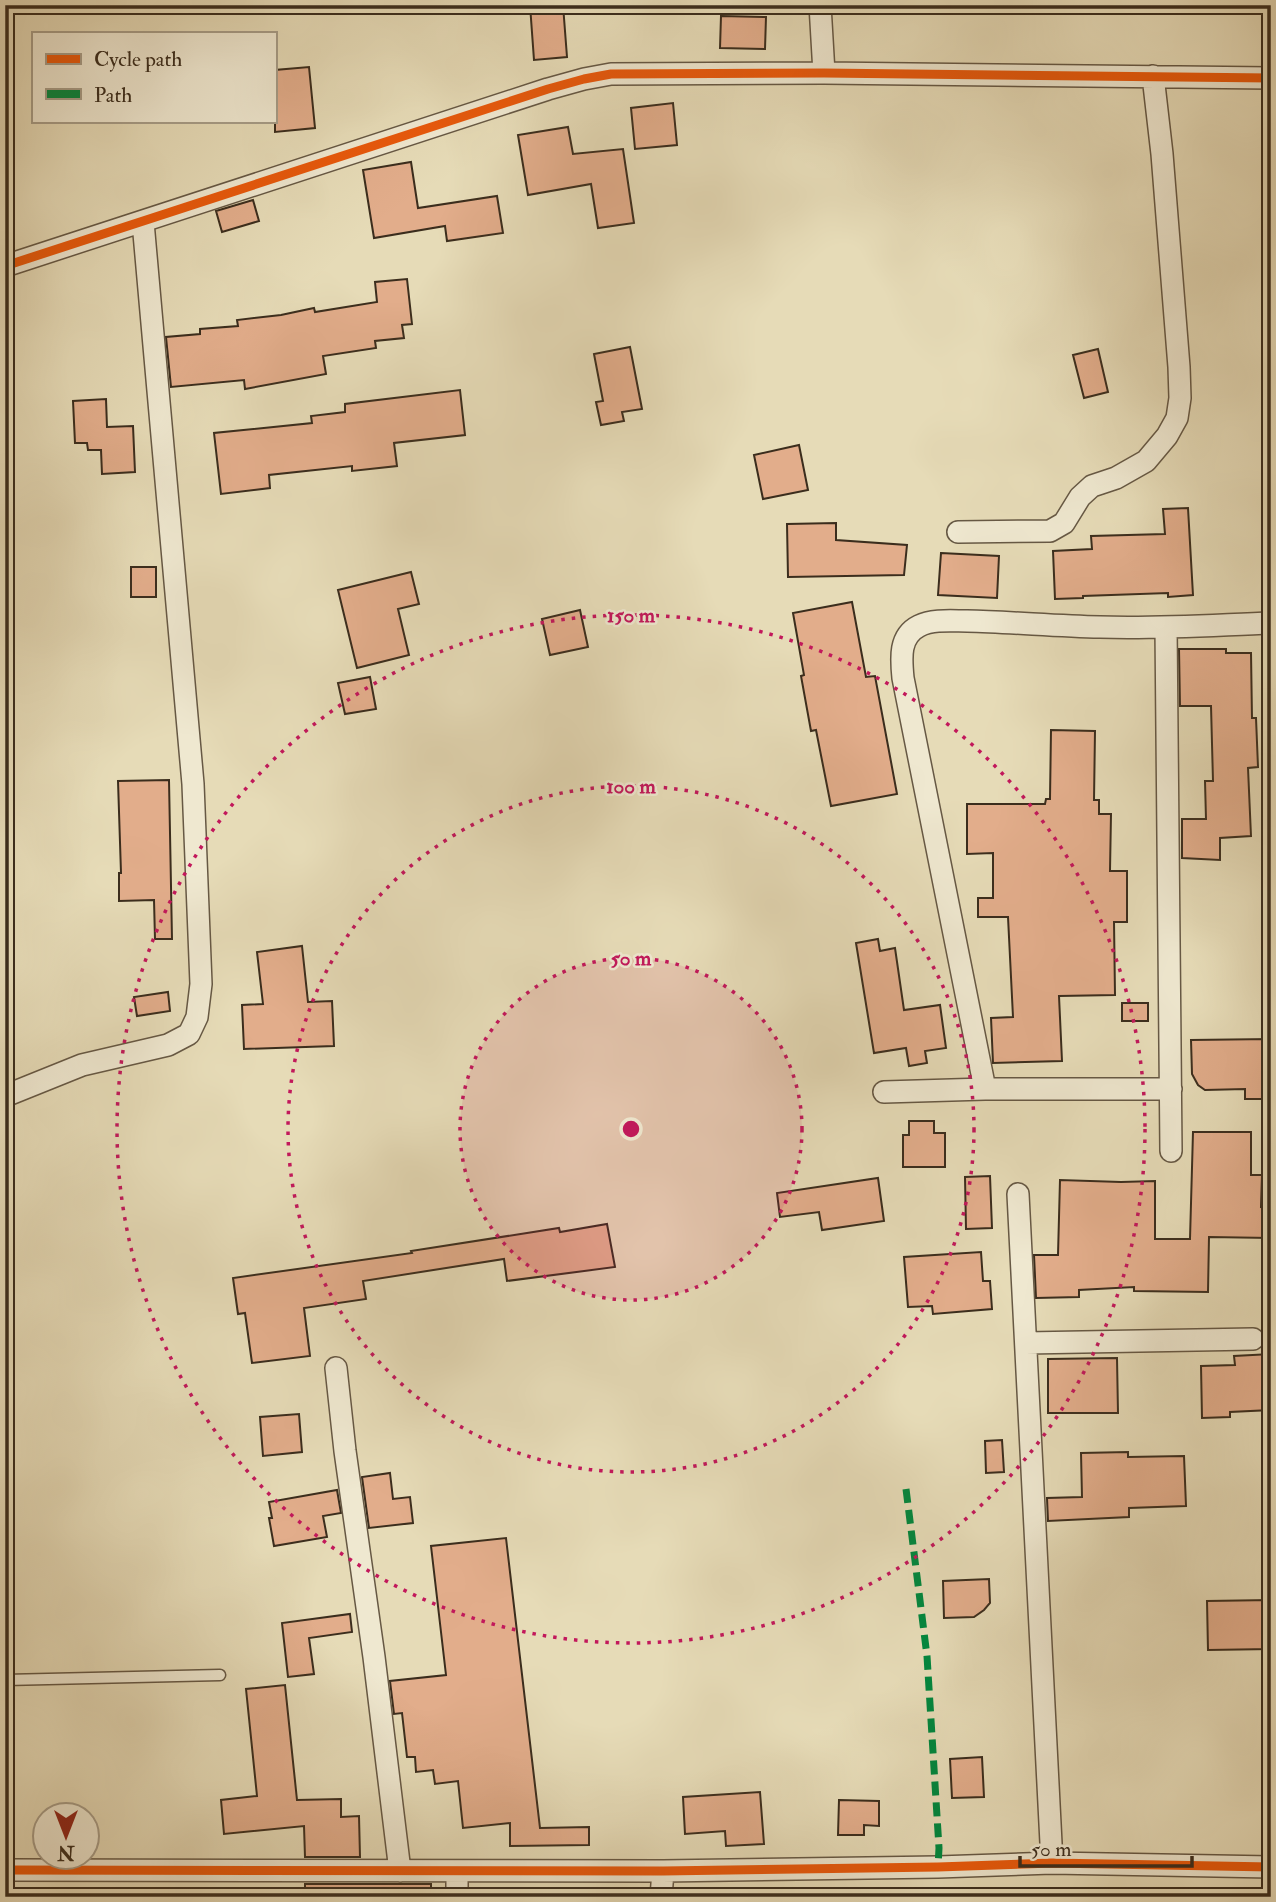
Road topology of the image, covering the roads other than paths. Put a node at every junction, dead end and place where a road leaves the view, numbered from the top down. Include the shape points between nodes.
1 (820, 5) edge
2 (824, 73) junction
3 (1153, 76) junction
4 (1271, 78) edge
5 (143, 222) junction
6 (5, 266) edge
7 (958, 531) dead end
8 (1271, 623) edge
9 (1166, 627) junction
10 (985, 1089) junction
11 (1171, 1089) junction
12 (884, 1092) dead end
13 (5, 1096) edge
14 (1171, 1151) dead end
15 (1018, 1194) dead end
16 (1253, 1339) dead end
17 (1026, 1343) junction
18 (336, 1368) dead end
19 (220, 1675) dead end
20 (5, 1680) edge
21 (1052, 1863) junction
22 (1271, 1867) edge
23 (5, 1870) edge
24 (400, 1871) junction
25 (457, 1871) junction
26 (663, 1871) junction
27 (457, 1897) edge
28 (661, 1897) edge

1 - 2 street
2 - 3 street
2 - 5 street via 611,74 584,79
3 - 4 street
3 - 7 street via 1178,367 1177,418 1146,461 1092,486 1080,496 1064,523 1050,531
5 - 6 street
5 - 13 street via 193,784 201,984 197,1017 189,1034 168,1045 82,1065
8 - 9 street
9 - 10 street via 937,621 920,625 902,646 903,678
9 - 11 street
10 - 11 street
10 - 12 street
11 - 14 street
15 - 17 street
16 - 17 street
17 - 21 street
18 - 24 street
19 - 20 lane
21 - 22 street
21 - 26 street
23 - 24 street
24 - 25 street
25 - 26 street
25 - 27 street
26 - 28 street

